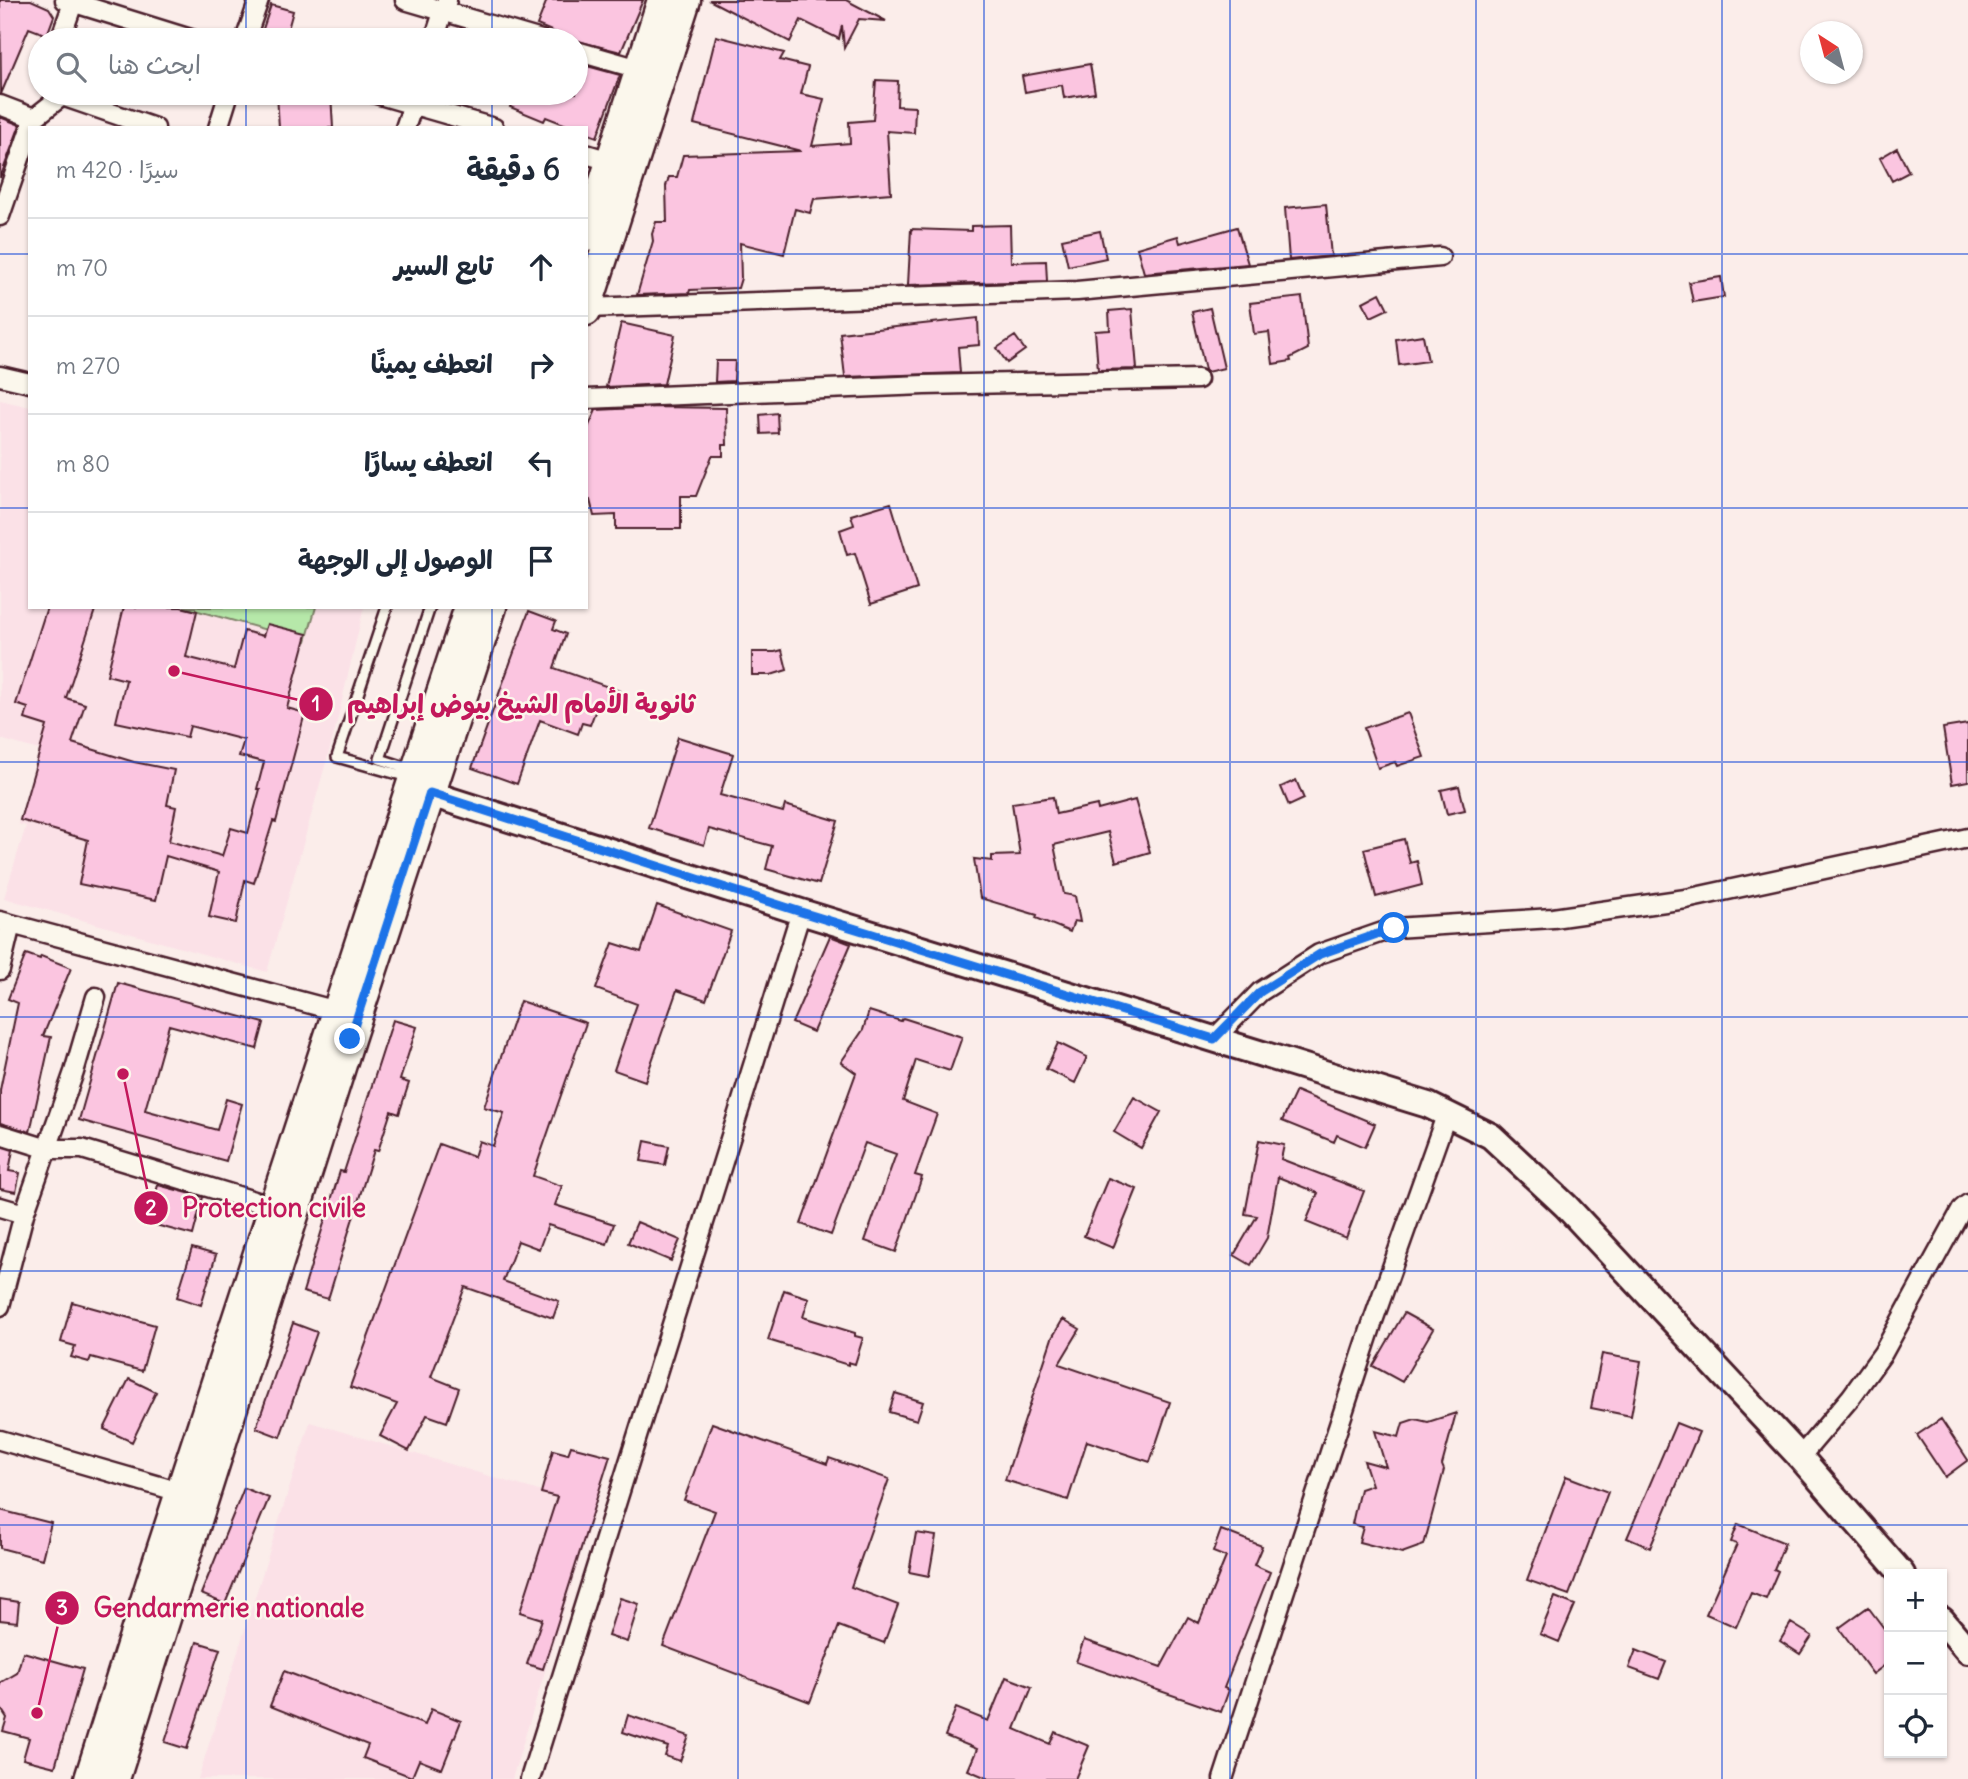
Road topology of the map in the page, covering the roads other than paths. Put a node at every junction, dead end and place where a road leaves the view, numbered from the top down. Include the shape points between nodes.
1 (259, 0) edge
2 (405, 0) edge
3 (662, 0) edge
4 (686, 0) edge
5 (70, 1) edge
6 (445, 6) edge
7 (63, 28) edge
8 (156, 28) edge
9 (250, 28) edge
10 (438, 28) edge
11 (507, 28) edge
12 (588, 54) edge
13 (639, 69) junction
14 (0, 105) edge
15 (38, 105) edge
16 (52, 105) edge
17 (88, 105) edge
18 (225, 105) edge
19 (413, 105) edge
20 (431, 105) edge
21 (31, 125) edge
22 (149, 126) edge
23 (219, 126) edge
24 (406, 126) edge
25 (489, 126) edge
26 (28, 141) edge
27 (598, 158) edge
28 (22, 174) edge
29 (0, 216) edge
30 (588, 224) edge
31 (1440, 257) dead end
32 (588, 307) edge
33 (588, 310) edge
34 (0, 376) edge
35 (1198, 379) dead end
36 (28, 383) edge
37 (588, 399) edge
38 (386, 609) edge
39 (429, 609) edge
40 (468, 609) edge
41 (491, 609) edge
42 (417, 782) junction
43 (1968, 838) edge
44 (801, 912) junction
45 (5, 922) edge
46 (0, 970) edge
47 (96, 997) dead end
48 (337, 1011) junction
49 (1214, 1039) junction
50 (1447, 1113) junction
51 (0, 1134) edge
52 (48, 1149) junction
53 (1968, 1204) edge
54 (0, 1207) edge
55 (274, 1207) junction
56 (24, 1214) junction
57 (0, 1307) edge
58 (0, 1440) edge
59 (1800, 1457) junction
60 (180, 1492) junction
61 (1898, 1569) edge
62 (1947, 1626) edge
63 (1968, 1651) edge
64 (89, 1779) edge
65 (115, 1779) edge
66 (530, 1779) edge
67 (1223, 1779) edge

1 - 9 street
2 - 6 street
3 - 13 main road
4 - 32 main road
5 - 7 street
5 - 8 street
6 - 10 street
6 - 11 street
12 - 13 street
13 - 27 main road
14 - 21 street
15 - 21 street
16 - 21 street
17 - 22 street
18 - 23 street
19 - 24 street
20 - 25 street
26 - 28 street
27 - 30 main road
28 - 29 street
31 - 33 street via 1077,291
34 - 36 street
35 - 37 street
38 - 42 lane via 337,757
39 - 42 lane via 380,760
40 - 42 main road
41 - 42 main road
42 - 44 street
42 - 48 main road
42 - 65 main road
43 - 49 street via 1686,899 1553,918 1394,928 1320,954 1260,992
44 - 49 street
44 - 66 street
45 - 46 street
45 - 48 street
47 - 52 street
48 - 55 main road
49 - 50 street
50 - 59 street via 1491,1136 1566,1206
50 - 67 street via 1373,1321
51 - 52 street
52 - 55 street via 82,1149
52 - 56 street
53 - 59 street via 1883,1353
54 - 56 street
55 - 60 main road
56 - 57 street
58 - 60 street
59 - 61 street
60 - 64 main road
62 - 63 street

